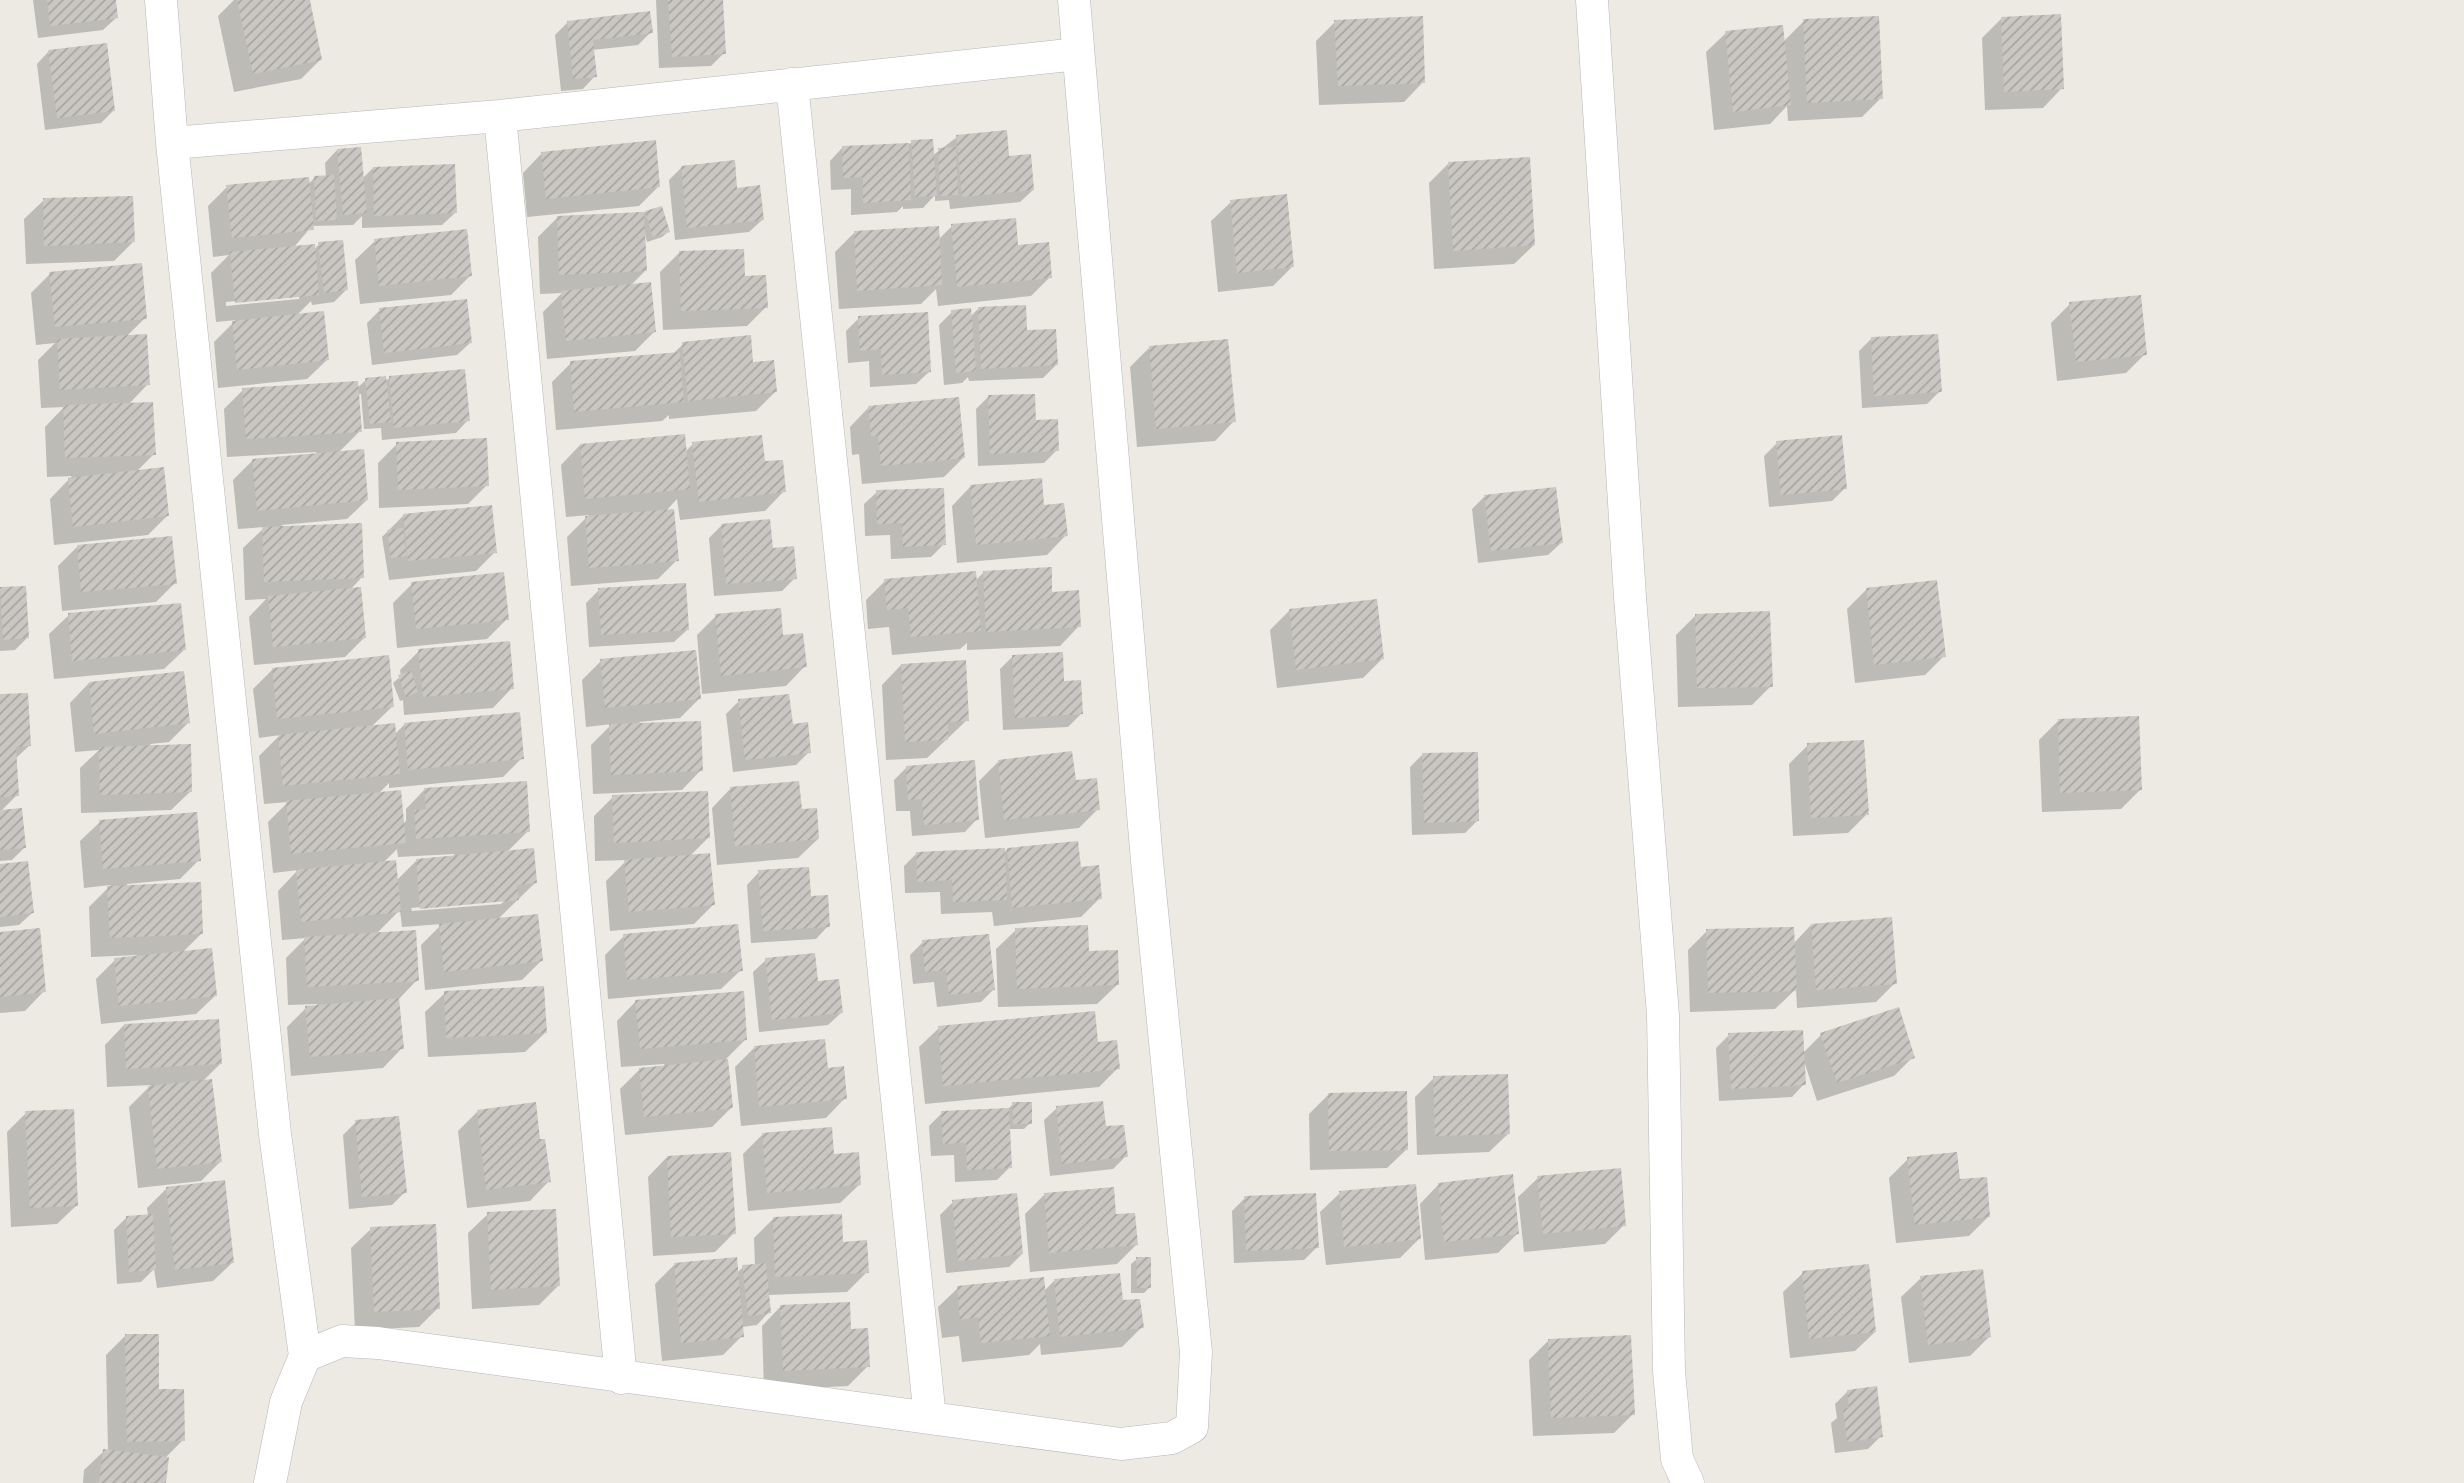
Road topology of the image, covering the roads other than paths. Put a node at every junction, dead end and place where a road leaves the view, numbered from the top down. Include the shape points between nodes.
1 (161, 0) edge
2 (1074, 0) edge
3 (1592, 0) edge
4 (1078, 54) junction
5 (792, 84) junction
6 (500, 116) junction
7 (173, 144) junction
8 (305, 1356) junction
9 (621, 1378) junction
10 (930, 1418) junction
11 (270, 1483) edge
12 (1688, 1483) edge

1 - 7 street
2 - 4 street
3 - 12 street via 1630,597 1663,1015 1669,1371 1677,1459
4 - 5 street
4 - 10 street via 1147,861 1196,1352 1192,1427 1172,1438 1121,1444
5 - 6 street
5 - 10 street
6 - 7 street
6 - 9 street
7 - 8 street via 274,1121
8 - 9 street via 342,1341 379,1343
8 - 11 street via 286,1402
9 - 10 street

